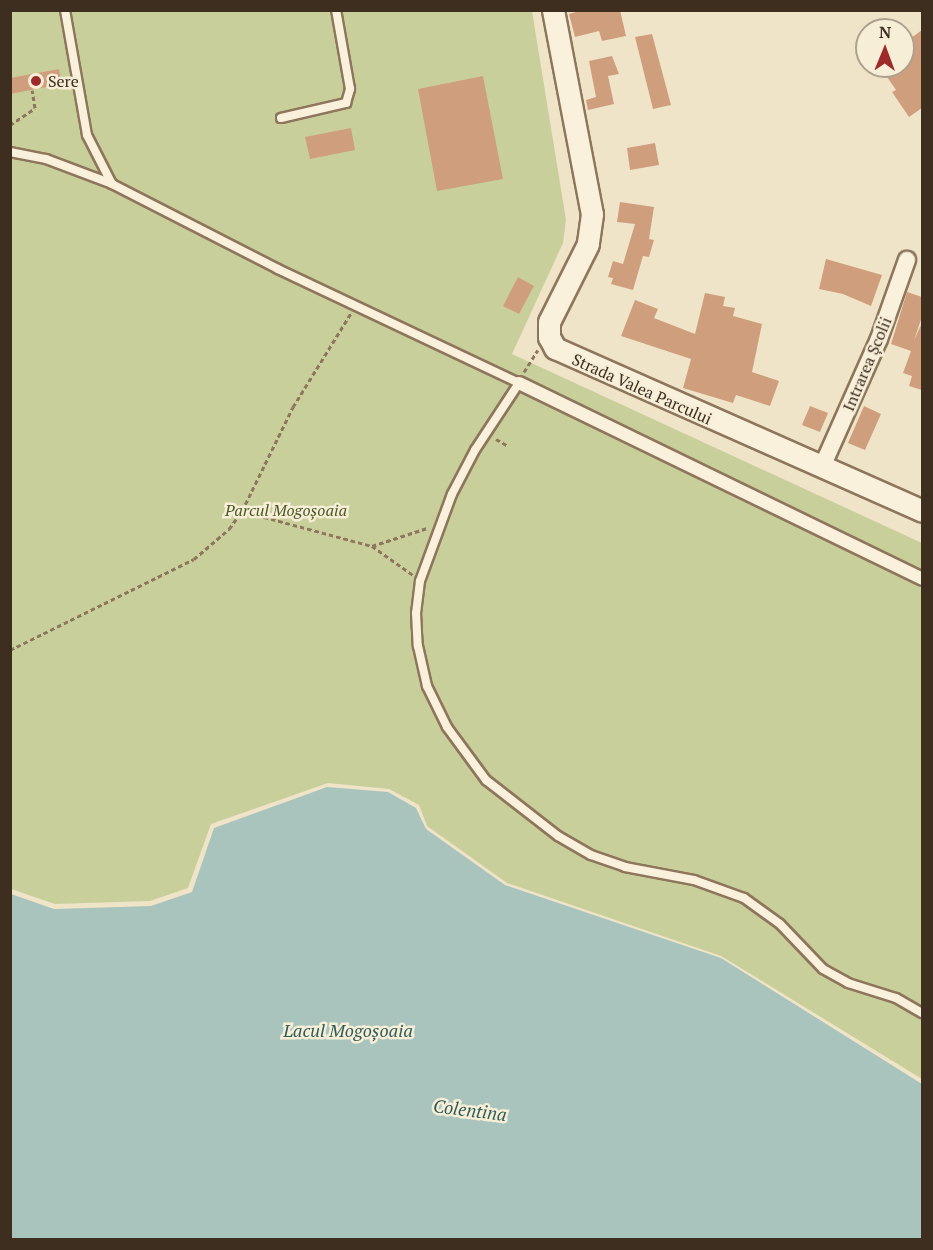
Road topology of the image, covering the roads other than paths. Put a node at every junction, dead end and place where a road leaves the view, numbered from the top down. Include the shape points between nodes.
1 (65, 10) edge
2 (336, 10) edge
3 (553, 10) edge
4 (280, 118) dead end
5 (10, 152) edge
6 (112, 184) junction
7 (907, 260) dead end
8 (519, 383) junction
9 (822, 467) junction
10 (922, 510) edge
11 (922, 579) edge
12 (922, 1014) edge

1 - 6 lane via 87,135
2 - 4 lane via 350,89 346,103
3 - 9 street, Strada Valea Parcului via 592,214 588,244 549,322 549,337 562,353
5 - 6 lane via 46,159
6 - 8 lane via 278,269 357,303
7 - 9 street, Intrarea Școlii via 879,339
8 - 11 street
8 - 12 lane via 486,434 440,523 420,581 418,646 427,686 447,728 486,780 558,836 591,855 625,867 694,880 744,898 780,924 823,969 848,983 896,998
9 - 10 street, Strada Valea Parcului

